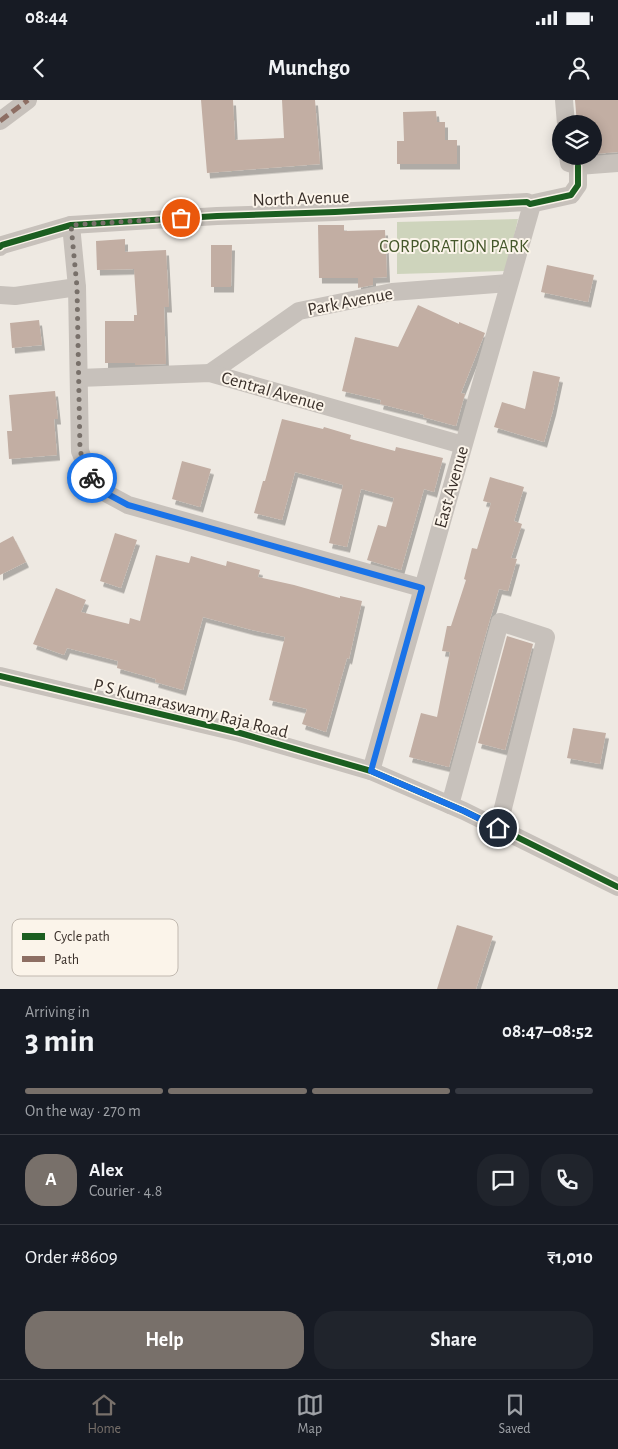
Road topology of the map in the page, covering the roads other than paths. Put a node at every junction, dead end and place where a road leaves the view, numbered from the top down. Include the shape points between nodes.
1 (28, 100) edge
2 (564, 100) edge
3 (565, 115) edge
4 (0, 121) edge
5 (602, 162) edge
6 (618, 163) edge
7 (574, 165) edge
8 (530, 204) junction
9 (71, 225) junction
10 (0, 247) edge
11 (509, 284) junction
12 (77, 287) junction
13 (0, 295) edge
14 (210, 373) junction
15 (79, 378) junction
16 (463, 445) junction
17 (422, 588) junction
18 (0, 676) edge
19 (371, 771) junction
20 (450, 805) junction
21 (498, 828) junction
22 (618, 886) edge

1 - 4 street
2 - 3 street
5 - 6 street
7 - 8 street, North Avenue via 578,185 571,195
8 - 9 street, North Avenue
8 - 11 street, East Avenue
9 - 10 street, North Avenue
9 - 12 street
11 - 14 street, Park Avenue via 392,292 299,311
11 - 16 street, East Avenue
12 - 13 street via 15,296
12 - 15 street
14 - 15 street, Central Avenue
14 - 16 street, Central Avenue
15 - 17 street via 80,451 89,473 102,491 128,505
16 - 17 street, East Avenue
17 - 19 street, East Avenue
18 - 19 street, P S Kumaraswamy Raja Road via 240,734
19 - 20 street, P S Kumaraswamy Raja Road
20 - 21 street, P S Kumaraswamy Raja Road
20 - 21 street via 500,622 546,637
21 - 22 street, P S Kumaraswamy Raja Road

